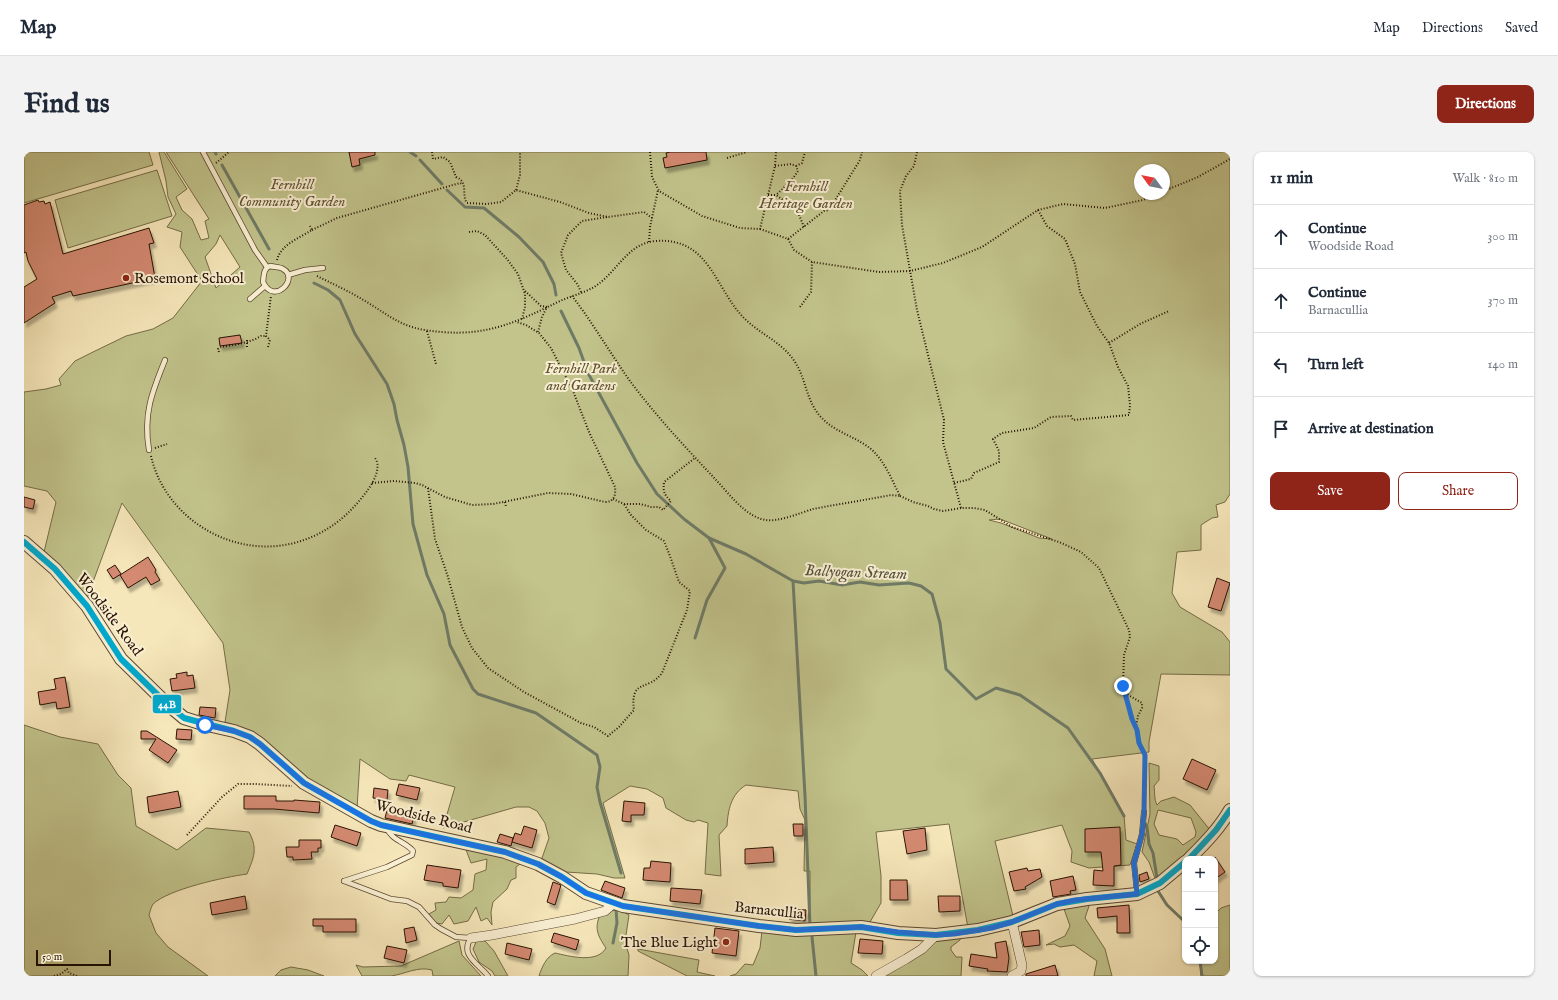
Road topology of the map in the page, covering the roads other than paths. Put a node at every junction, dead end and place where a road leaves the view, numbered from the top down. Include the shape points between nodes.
1 (203, 152) edge
2 (267, 267) junction
3 (323, 268) dead end
4 (288, 275) junction
5 (265, 286) junction
6 (250, 299) dead end
7 (165, 360) dead end
8 (149, 450) road end
9 (24, 542) edge
10 (1230, 810) edge
11 (1144, 812) road end
12 (387, 826) junction
13 (1192, 856) edge
14 (1182, 865) edge
15 (1137, 894) junction
16 (602, 899) joint
17 (614, 903) junction
18 (1012, 922) junction
19 (936, 935) junction
20 (471, 938) junction
21 (488, 976) edge
22 (876, 976) edge
23 (1012, 976) edge

1 - 2 lane via 255,250
2 - 4 lane via 284,269
2 - 5 lane via 264,271
3 - 4 lane
4 - 5 lane via 287,284 281,290 272,291
5 - 6 lane
7 - 8 lane via 148,408 146,421
9 - 12 street, Woodside Road via 55,569 87,606 121,659 184,718 250,737 304,783 371,821
10 - 13 street via 1225,823
11 - 15 lane via 1142,834 1134,863
12 - 16 street, Woodside Road via 505,852 538,864 586,893
12 - 20 lane via 393,837 413,851 412,855 344,881 407,901 419,907 441,929 456,936
14 - 15 street, Barnacullia via 1155,886
15 - 18 street, Barnacullia via 1057,904
16 - 17 street, Barnacullia
17 - 19 street, Barnacullia via 646,910 796,930 862,927
17 - 20 street via 605,910 575,919
18 - 19 street, Barnacullia via 992,928
18 - 23 street via 1022,965 1021,971
19 - 22 street via 922,949
20 - 21 lane via 467,949 472,960

